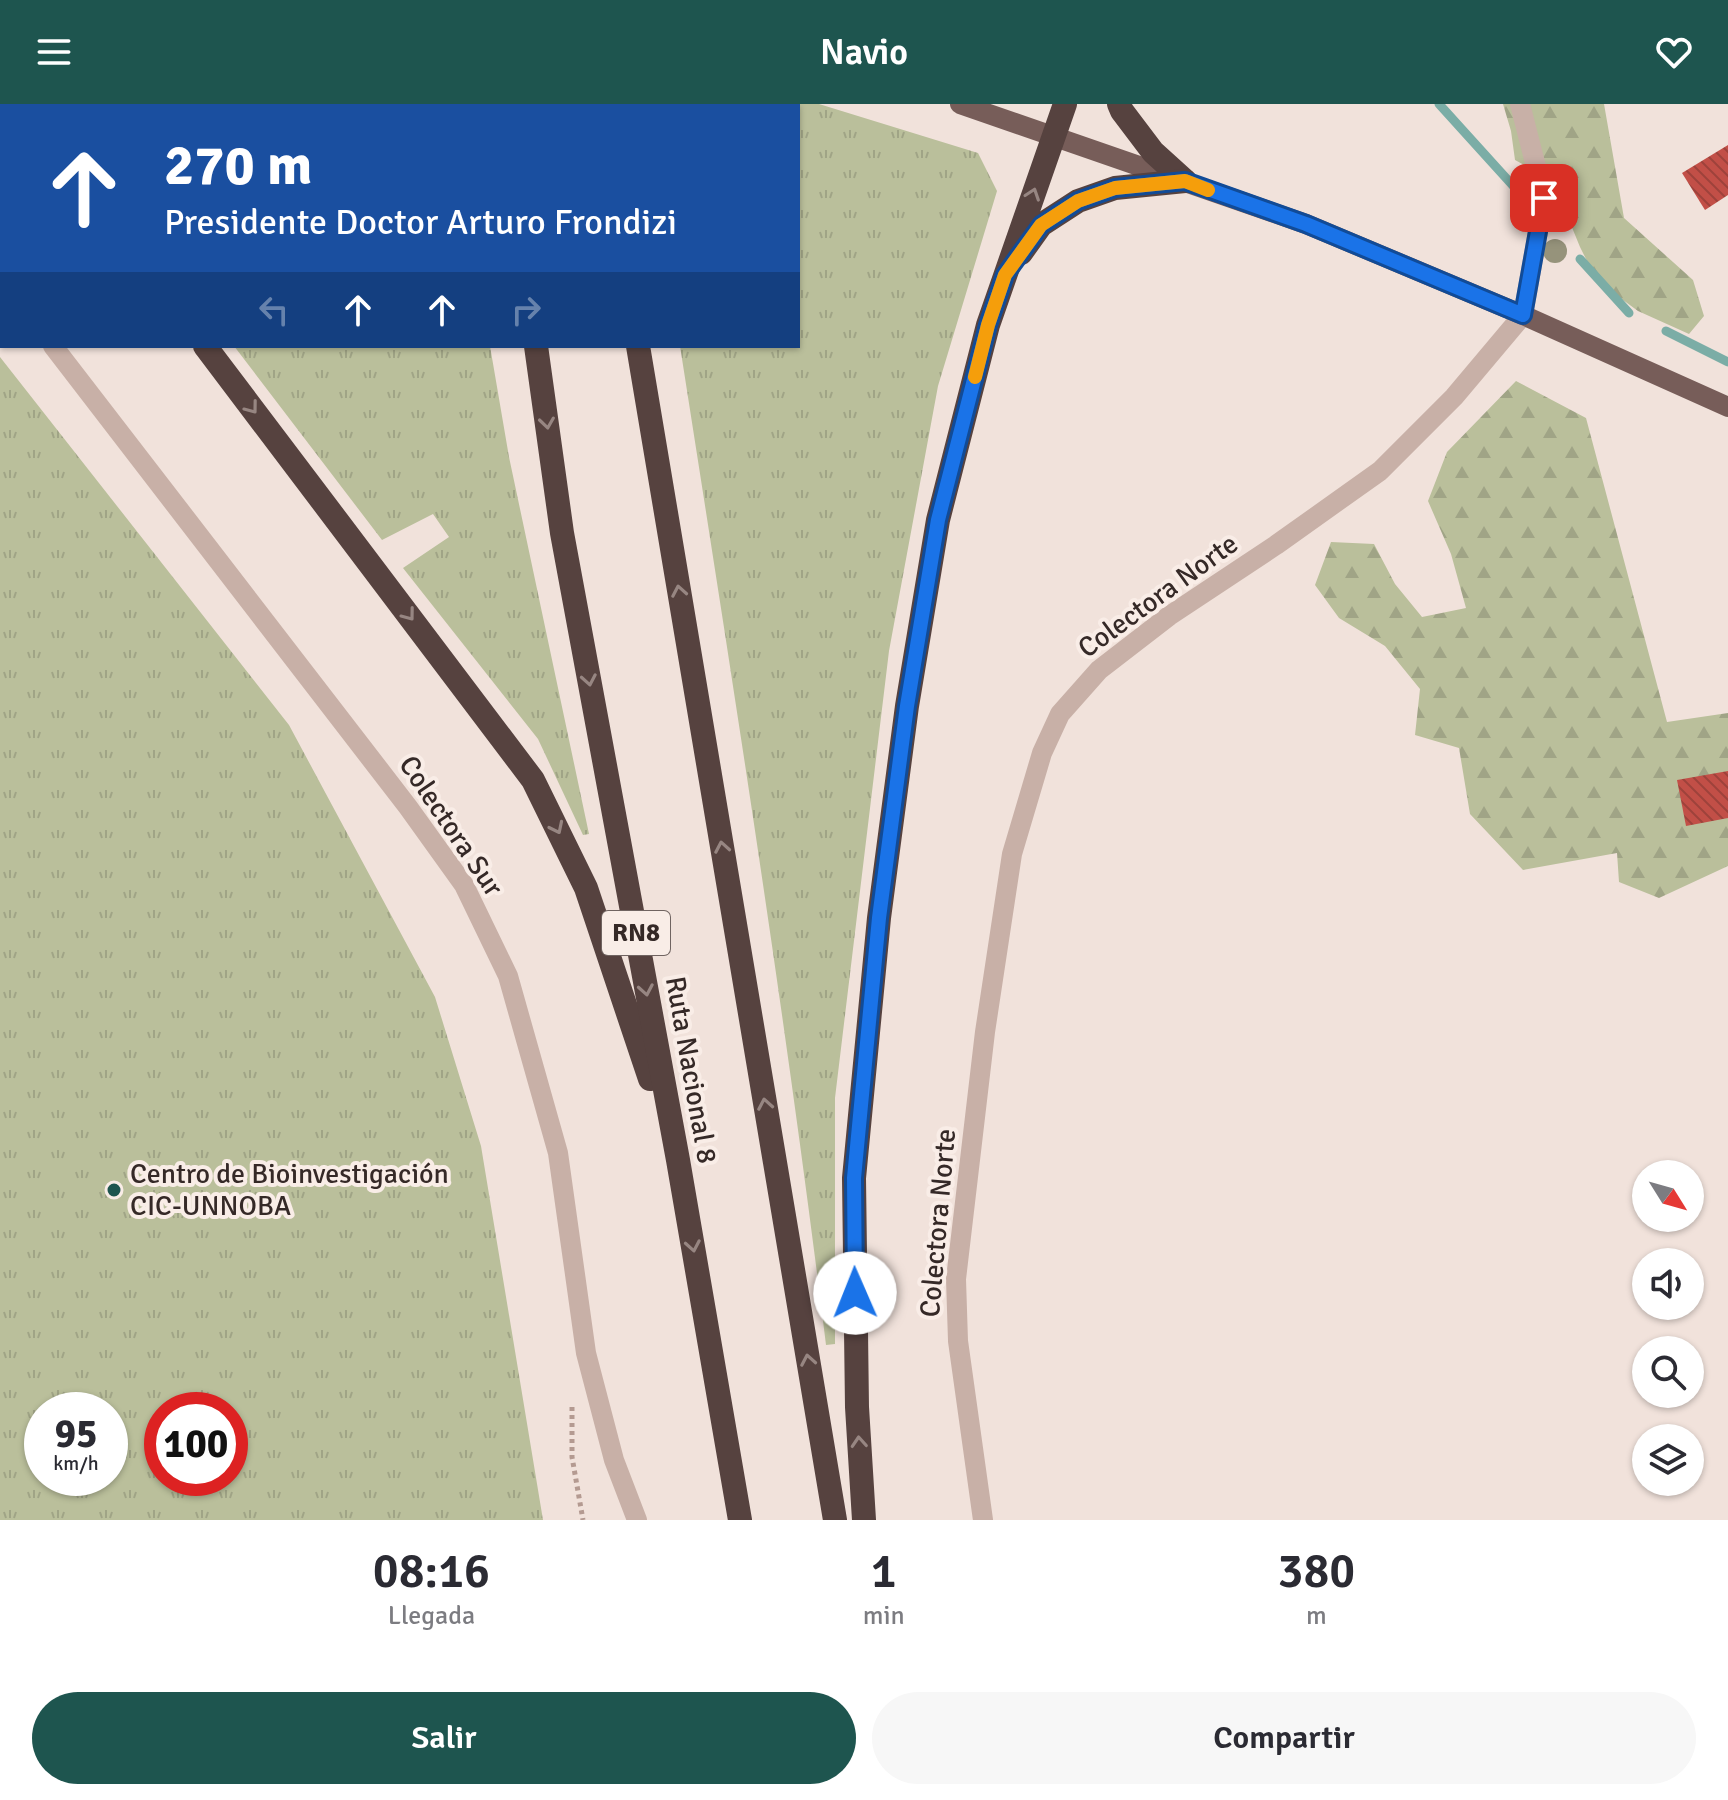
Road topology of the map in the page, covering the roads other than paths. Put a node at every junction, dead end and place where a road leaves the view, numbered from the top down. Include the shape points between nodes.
1 (960, 104) edge
2 (1065, 104) edge
3 (1119, 104) edge
4 (1520, 104) edge
5 (1053, 136) junction
6 (1185, 181) junction
7 (1005, 275) junction
8 (1523, 315) junction
9 (55, 348) edge
10 (207, 348) edge
11 (536, 348) edge
12 (638, 348) edge
13 (1728, 407) edge
14 (678, 1160) junction
15 (637, 1520) edge
16 (740, 1520) edge
17 (835, 1520) edge
18 (864, 1520) edge
19 (983, 1520) edge

1 - 5 main road
2 - 5 highway
3 - 6 highway via 1153,152
4 - 8 street, Colectora Norte via 1544,198
5 - 6 main road
7 -> 5 highway
6 - 7 highway via 1115,188 1078,201 1041,225
6 - 8 main road via 1306,224
18 -> 7 highway via 854,1178 879,918 938,520
8 - 13 main road
8 - 19 street, Colectora Norte via 1454,397 1380,471 1099,670 1060,714 1042,753 1012,854 956,1279 958,1341
9 - 15 street, Colectora Sur via 464,885 508,976 558,1153 586,1353 614,1460
10 -> 14 highway via 533,780 586,888
11 -> 14 highway, Ruta Nacional 8 / RN8 via 562,533
17 -> 12 highway
14 -> 16 highway, Ruta Nacional 8 / RN8

